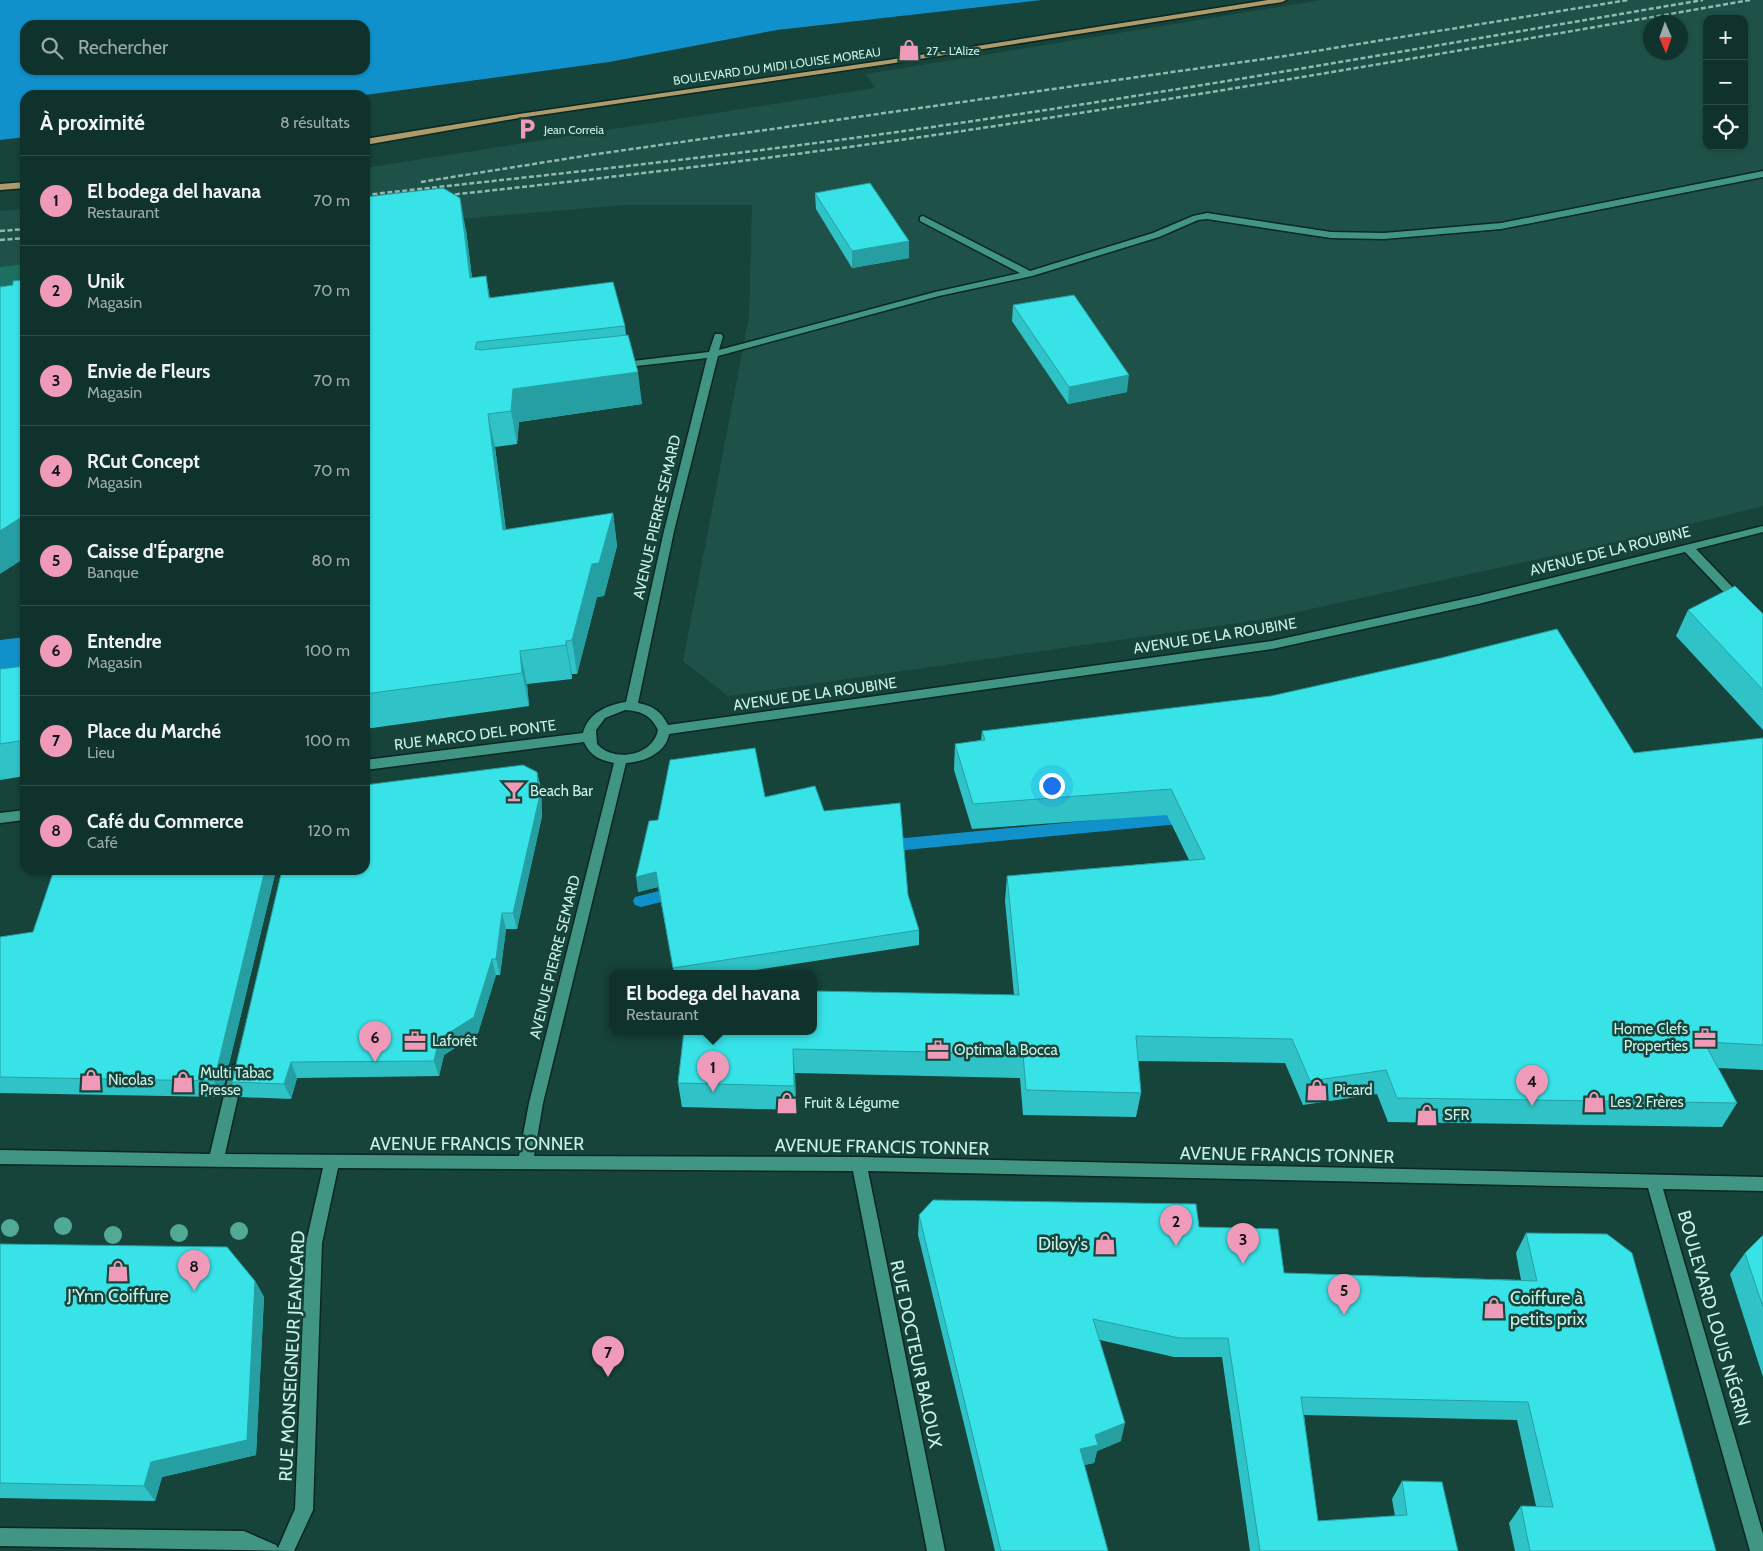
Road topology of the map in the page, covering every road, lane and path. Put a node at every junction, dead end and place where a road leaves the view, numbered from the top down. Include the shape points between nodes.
1 (1282, 0) edge
2 (370, 141) edge
3 (1763, 174) edge
4 (20, 185) edge
5 (0, 187) edge
6 (923, 218) dead end
7 (1029, 274) junction
8 (718, 336) dead end
9 (712, 356) junction
10 (604, 366) edge
11 (1763, 529) edge
12 (1687, 547) junction
13 (1763, 626) edge
14 (631, 706) junction
15 (664, 730) junction
16 (589, 737) junction
17 (622, 760) junction
18 (370, 764) edge
19 (20, 816) edge
20 (0, 818) edge
21 (241, 1054) edge
22 (0, 1157) edge
23 (216, 1160) junction
24 (332, 1161) junction
25 (525, 1163) junction
26 (859, 1164) junction
27 (1654, 1182) junction
28 (1763, 1184) edge
29 (0, 1538) edge
30 (270, 1551) edge
31 (286, 1551) edge
32 (936, 1551) edge
33 (1759, 1551) edge

1 - 2 main road, BOULEVARD DU MIDI LOUISE MOREAU
3 - 7 street via 1501,226 1384,236 1331,235 1207,216
4 - 5 main road
6 - 7 street
7 - 9 street via 938,294
8 - 9 street, AVENUE PIERRE SEMARD
9 - 10 street
9 - 14 street, AVENUE PIERRE SEMARD
11 - 12 street, AVENUE DE LA ROUBINE
12 - 13 street
12 - 15 street, AVENUE DE LA ROUBINE via 1478,600 1272,645
14 - 15 street via 656,714
14 - 16 street via 603,714 595,720
15 - 17 street via 663,738 650,752
16 - 17 street via 597,752
16 - 18 street, RUE MARCO DEL PONTE
17 - 25 street, AVENUE PIERRE SEMARD via 536,1102
19 - 20 street
21 - 23 street
22 - 23 street, AVENUE FRANCIS TONNER
23 - 24 street, AVENUE FRANCIS TONNER
24 - 25 street, AVENUE FRANCIS TONNER
24 - 31 street, RUE MONSEIGNEUR JEANCARD via 314,1242 304,1510
25 - 26 street, AVENUE FRANCIS TONNER
26 - 27 street, AVENUE FRANCIS TONNER
26 - 32 street, RUE DOCTEUR BALOUX
27 - 28 street, AVENUE FRANCIS TONNER
27 - 33 street, BOULEVARD LOUIS NÉGRIN
29 - 30 street via 244,1540

